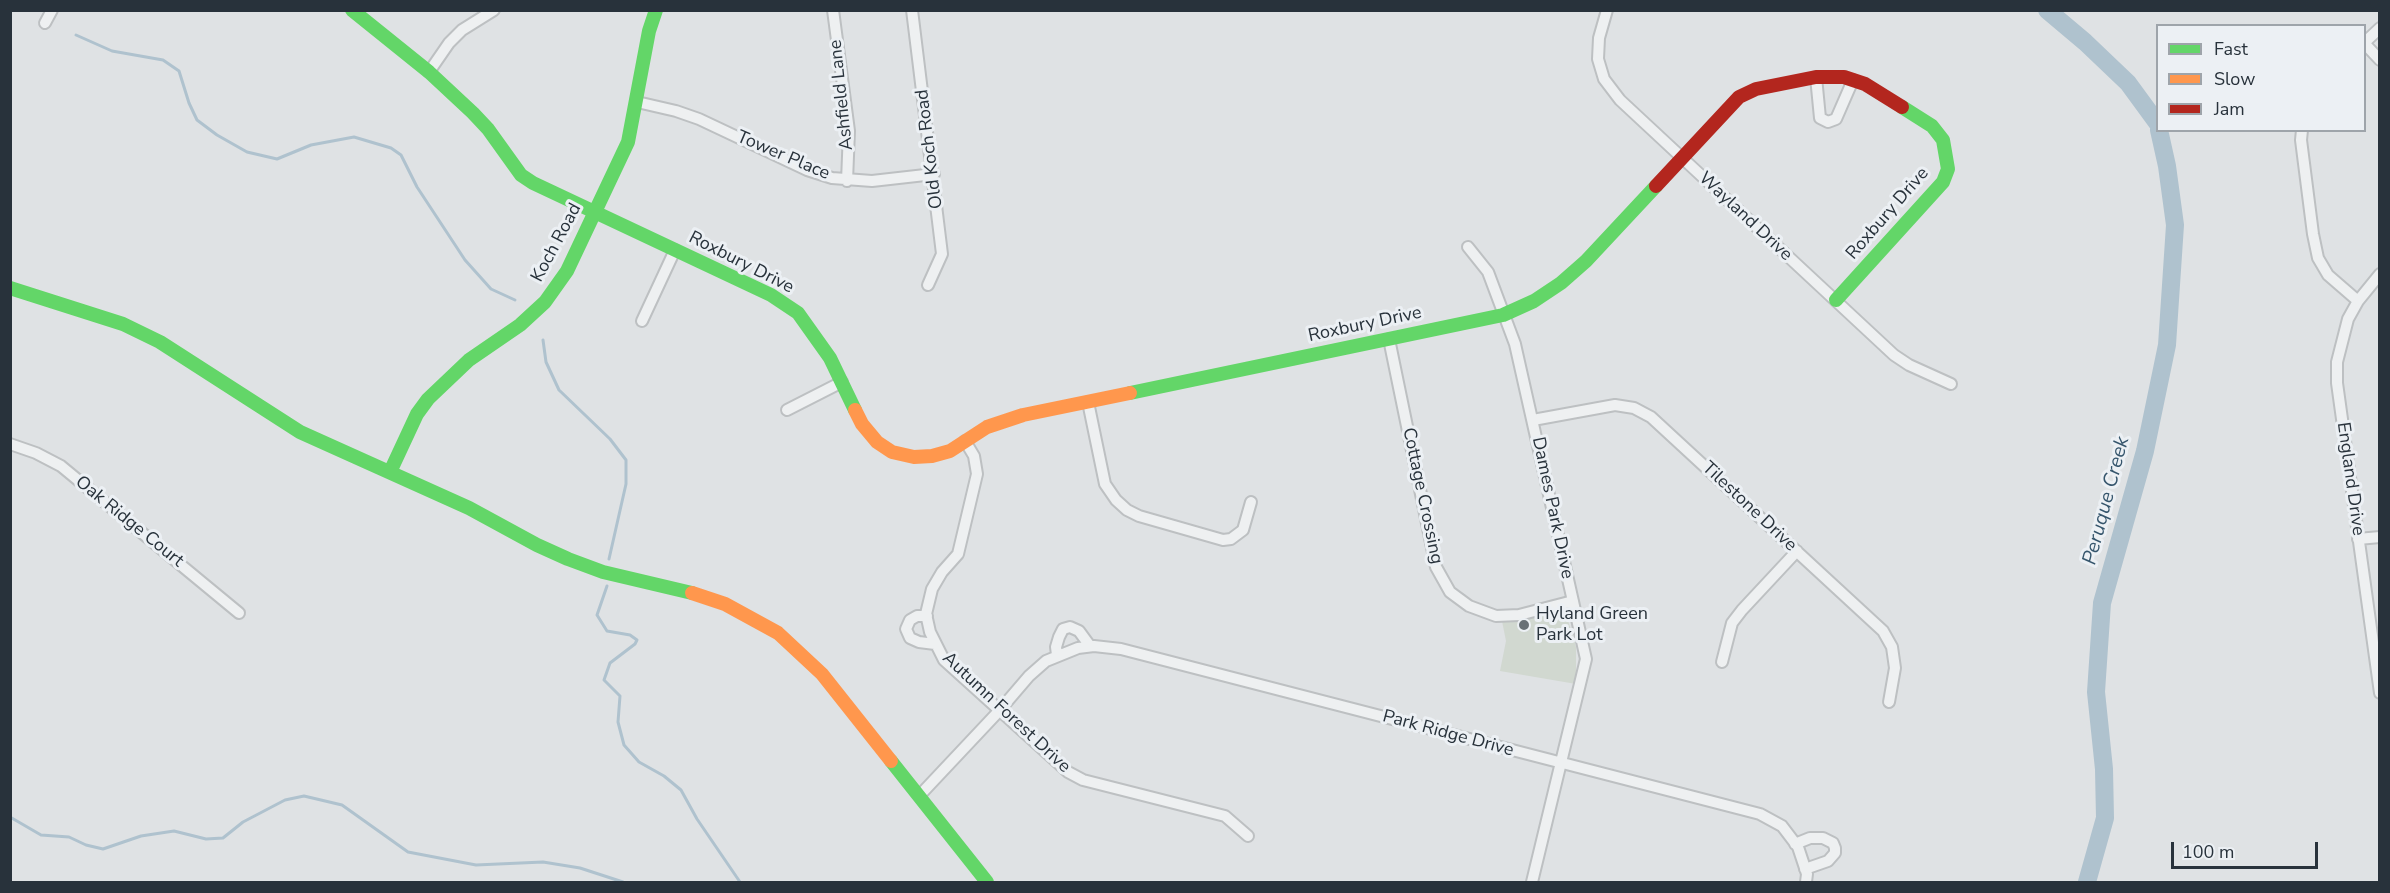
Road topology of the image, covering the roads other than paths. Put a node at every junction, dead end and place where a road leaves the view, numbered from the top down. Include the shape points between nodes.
1 (52, 10) edge
2 (352, 10) edge
3 (494, 10) edge
4 (656, 10) edge
5 (833, 10) edge
6 (912, 10) edge
7 (1607, 10) edge
8 (45, 23) dead end
9 (2379, 28) edge
10 (2366, 41) edge
11 (2366, 45) edge
12 (2379, 60) edge
13 (429, 72) junction
14 (1816, 77) junction
15 (1853, 80) junction
16 (637, 102) junction
17 (2301, 132) edge
18 (1682, 159) junction
19 (934, 174) junction
20 (847, 181) junction
21 (595, 212) junction
22 (1468, 247) dead end
23 (675, 250) junction
24 (2379, 274) edge
25 (928, 285) dead end
26 (10, 288) edge
27 (1836, 300) junction
28 (2358, 301) junction
29 (1503, 315) junction
30 (642, 321) dead end
31 (1389, 339) junction
32 (842, 382) junction
33 (1951, 384) dead end
34 (1088, 402) junction
35 (787, 410) dead end
36 (1533, 420) junction
37 (965, 441) junction
38 (10, 444) edge
39 (390, 472) junction
40 (1251, 502) dead end
41 (2379, 537) edge
42 (2358, 539) junction
43 (1797, 551) junction
44 (1573, 601) junction
45 (239, 613) dead end
46 (927, 616) junction
47 (935, 644) junction
48 (1090, 646) junction
49 (1058, 655) junction
50 (1722, 662) dead end
51 (2379, 693) edge
52 (1889, 702) dead end
53 (999, 711) junction
54 (1562, 763) junction
55 (920, 795) junction
56 (1248, 836) dead end
57 (1796, 844) junction
58 (1806, 869) junction
59 (987, 882) edge
60 (1532, 882) edge
61 (1806, 882) edge

1 - 8 street
2 - 13 street, Roxbury Drive
3 - 13 street via 462,30
4 - 16 street, Koch Road
5 - 20 street, Ashfield Lane via 849,131
6 - 19 street, Old Koch Road
7 - 18 street, Wayland Drive via 1598,59 1605,79 1620,100
9 - 10 street
11 - 12 street
13 - 21 street, Roxbury Drive via 488,129 521,175
14 - 15 street, Roxbury Drive
14 - 15 street via 1820,118 1827,122 1836,119
14 - 18 street, Roxbury Drive via 1756,89 1739,97
15 - 27 street, Roxbury Drive via 1932,126 1943,140 1948,169 1943,182
16 - 20 street, Tower Place via 699,119 807,170
16 - 21 street, Koch Road via 628,142
17 - 28 street via 2318,258 2328,275
18 - 27 street, Wayland Drive
18 - 29 street, Roxbury Drive via 1561,283
19 - 20 street, Tower Place
19 - 25 street, Old Koch Road via 942,254
21 - 23 street, Roxbury Drive
21 - 39 street, Koch Road via 567,271 545,302 434,392 417,414
22 - 29 street, Dames Park Drive via 1488,272
23 - 30 street
23 - 32 street, Roxbury Drive via 771,295 798,313 817,336
24 - 28 street, England Drive
26 - 39 street via 112,320 160,342 300,432
27 - 33 street, Wayland Drive via 1894,355
28 - 42 street, England Drive via 2343,335 2337,362
29 - 31 street, Roxbury Drive
29 - 36 street, Dames Park Drive via 1515,344
31 - 34 street, Roxbury Drive
31 - 44 street, Cottage Crossing via 1436,567 1450,591 1469,606 1496,616 1518,615
32 - 35 street
32 - 37 street, Roxbury Drive via 862,424 892,452 932,456
34 - 37 street, Roxbury Drive via 1008,420
34 - 40 street via 1105,484 1127,510 1223,540 1243,530
36 - 43 street, Tilestone Drive via 1615,405 1634,408 1651,417
36 - 44 street, Dames Park Drive
37 - 46 street, Autumn Forest Drive via 974,456 977,474 958,554 932,589
38 - 45 street, Oak Ridge Court via 61,466
39 - 55 street via 568,559 603,572 684,591 752,617 778,633 822,674
41 - 42 street
42 - 51 street, England Drive
43 - 50 street via 1732,623
43 - 52 street, Tilestone Drive via 1883,631 1892,647 1895,668
44 - 54 street, Dames Park Drive via 1586,659
46 - 47 street, Autumn Forest Drive
46 - 47 street, Autumn Forest Drive via 910,620 906,629 910,638
47 - 53 street, Autumn Forest Drive via 944,660
48 - 49 street, Park Ridge Drive
48 - 49 street via 1079,631 1070,627 1063,629 1059,637
48 - 54 street, Park Ridge Drive via 1121,649
49 - 53 street, Park Ridge Drive via 1029,676
53 - 55 street, Park Ridge Drive
53 - 56 street, Autumn Forest Drive via 1068,772 1083,780 1225,816
54 - 57 street, Park Ridge Drive via 1760,814 1782,826
54 - 60 street, Dames Park Drive
55 - 59 street
57 - 58 street, Park Ridge Drive
57 - 58 street via 1823,838 1836,848 1828,861
58 - 61 street, Park Ridge Drive

